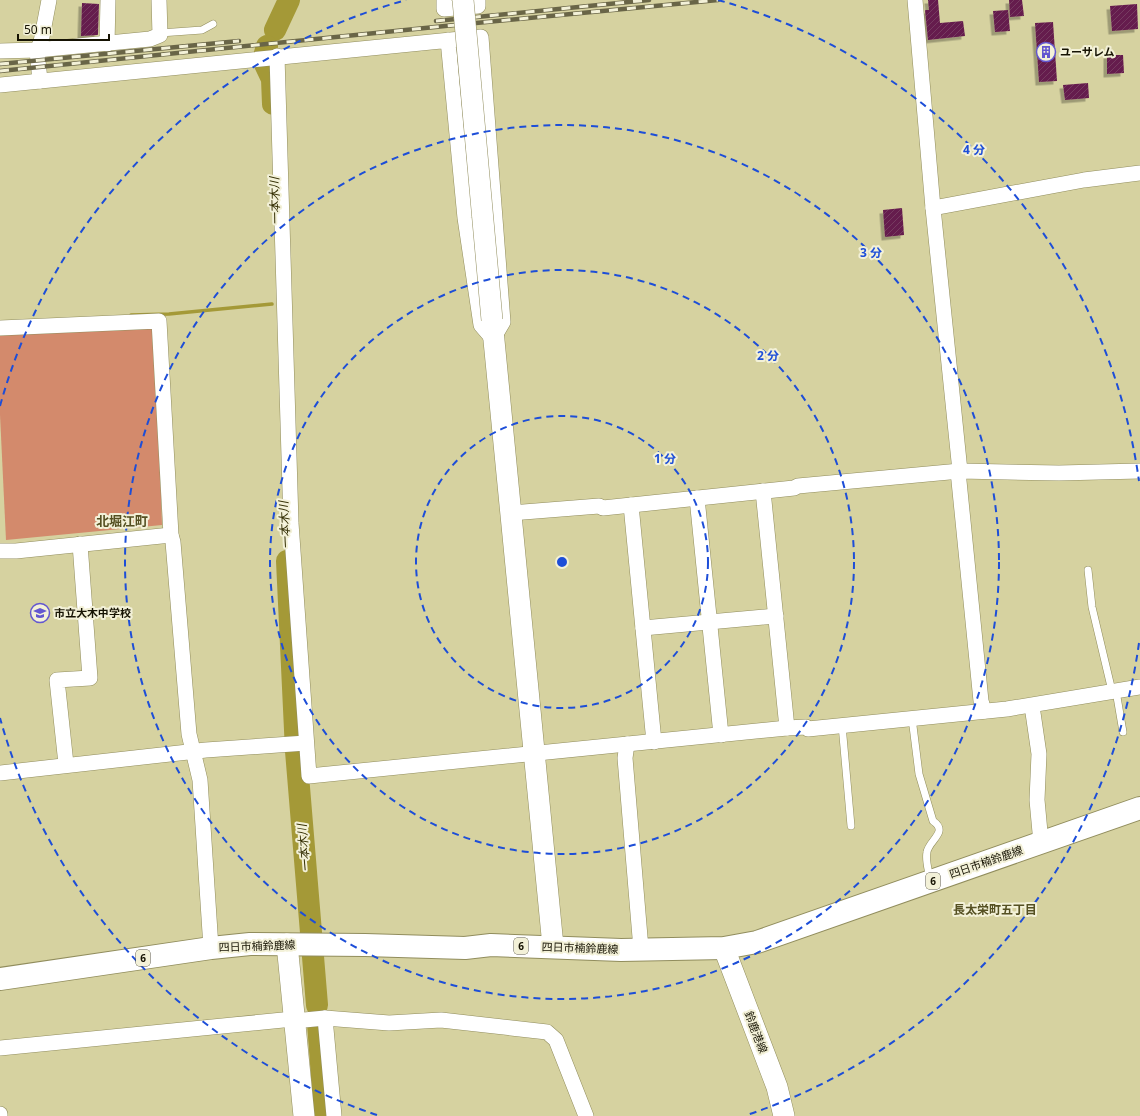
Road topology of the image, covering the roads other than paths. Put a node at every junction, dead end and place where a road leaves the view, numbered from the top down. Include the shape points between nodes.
1 (49, 0) edge
2 (108, 0) edge
3 (159, 0) edge
4 (444, 0) edge
5 (463, 0) edge
6 (478, 0) edge
7 (915, 0) edge
8 (213, 24) dead end
9 (160, 33) junction
10 (448, 40) junction
11 (107, 44) junction
12 (37, 50) junction
13 (0, 51) edge
14 (277, 56) junction
15 (40, 81) junction
16 (0, 85) edge
17 (1140, 173) edge
18 (933, 208) junction
19 (0, 328) edge
20 (492, 330) junction
21 (959, 471) junction
22 (1140, 471) edge
23 (763, 492) junction
24 (697, 498) junction
25 (631, 505) junction
26 (511, 513) junction
27 (171, 535) junction
28 (80, 544) junction
29 (0, 551) edge
30 (1088, 570) dead end
31 (776, 616) junction
32 (709, 622) junction
33 (643, 628) junction
34 (1140, 688) edge
35 (1114, 691) junction
36 (1032, 706) junction
37 (984, 711) junction
38 (912, 718) junction
39 (842, 725) junction
40 (787, 728) junction
41 (1123, 732) dead end
42 (720, 735) junction
43 (654, 742) junction
44 (306, 743) junction
45 (627, 744) junction
46 (195, 753) junction
47 (535, 754) junction
48 (66, 764) junction
49 (0, 773) edge
50 (1140, 808) edge
51 (851, 826) dead end
52 (1041, 843) junction
53 (931, 882) junction
54 (287, 944) junction
55 (553, 946) junction
56 (211, 948) junction
57 (724, 948) junction
58 (641, 949) junction
59 (0, 980) edge
60 (325, 1018) junction
61 (294, 1020) junction
62 (0, 1048) edge
63 (304, 1116) edge
64 (334, 1116) edge
65 (586, 1116) edge
66 (784, 1116) edge

1 - 12 street via 41,42
2 - 11 street
3 - 9 street
4 - 6 street via 444,9 478,6
5 - 20 street, bridge
7 - 18 street
8 - 9 lane via 202,30
9 - 11 street via 150,39
10 - 14 street
10 - 20 street via 465,218 481,325
10 - 20 street via 482,37 503,322
11 - 12 street
12 - 13 street
12 - 15 street
14 - 15 street
14 - 44 street via 291,523
15 - 16 street
17 - 18 street via 1084,180
18 - 21 street
19 - 27 street via 159,321
20 - 26 street
21 - 22 street
21 - 23 street via 798,486
21 - 37 street
23 - 24 street
23 - 31 street
24 - 25 street
24 - 32 street
25 - 26 street
25 - 33 street
26 - 47 street
27 - 28 street
27 - 46 street via 189,734
28 - 29 street
28 - 48 street via 90,678 57,680
30 - 35 lane via 1092,607
31 - 32 street
31 - 40 street
32 - 33 street
32 - 42 street
33 - 43 street
34 - 35 street
35 - 36 street
35 - 41 lane
36 - 37 street
36 - 52 street via 1039,754 1037,800
37 - 38 street
38 - 39 street
38 - 53 lane via 919,774 933,821 940,829 927,852
39 - 40 street via 808,729
39 - 51 lane
40 - 42 street
42 - 43 street
43 - 45 street
44 - 46 street
44 - 47 street via 309,776
45 - 47 street
45 - 58 street via 625,758
46 - 48 street via 70,766
46 - 56 street via 200,780
47 - 55 street
48 - 49 street
50 - 52 main road, 四日市楠鈴鹿線 / 6
52 - 53 main road, 四日市楠鈴鹿線 / 6
53 - 57 main road, 四日市楠鈴鹿線 / 6 via 757,942
54 - 55 main road, 四日市楠鈴鹿線 / 6 via 465,948 490,945
54 - 56 main road, 四日市楠鈴鹿線 / 6
54 - 61 street
55 - 58 main road, 四日市楠鈴鹿線 / 6
56 - 59 main road, 四日市楠鈴鹿線 / 6
57 - 58 main road, 四日市楠鈴鹿線 / 6
57 - 66 street, 鈴鹿港線 via 777,1087
60 - 61 street
60 - 64 street
60 - 65 street via 389,1023 441,1020 547,1032 556,1040
61 - 62 street
61 - 63 street

